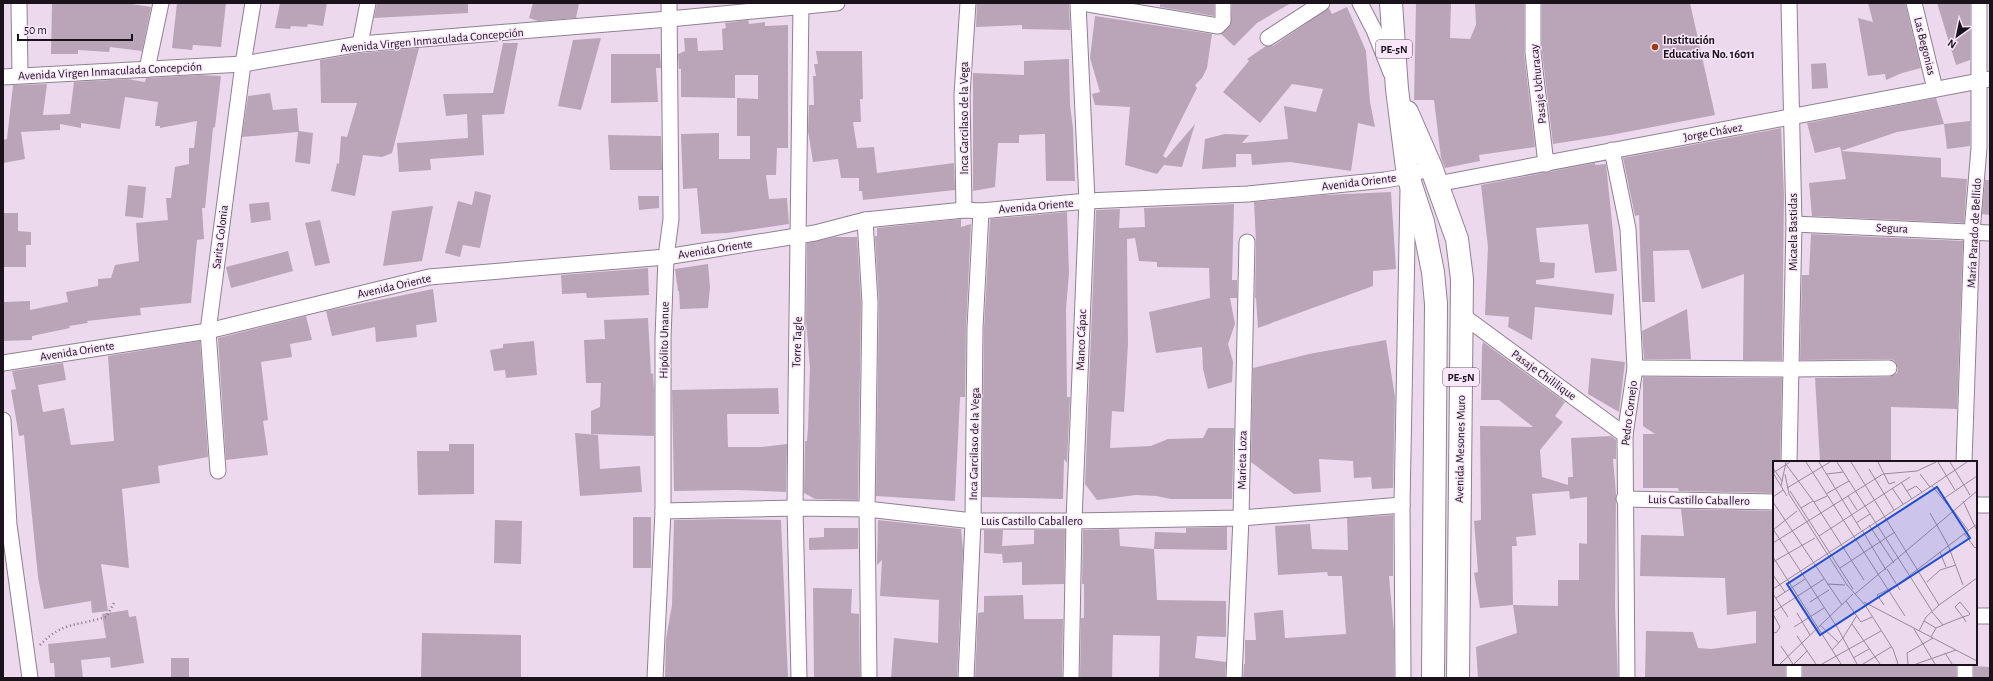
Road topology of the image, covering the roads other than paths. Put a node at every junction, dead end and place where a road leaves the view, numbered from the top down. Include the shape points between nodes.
1 (19, 3) edge
2 (161, 3) edge
3 (253, 3) edge
4 (368, 3) edge
5 (669, 3) edge
6 (837, 3) edge
7 (968, 3) edge
8 (1078, 3) edge
9 (1082, 3) edge
10 (1223, 3) edge
11 (1322, 3) edge
12 (1360, 3) edge
13 (1532, 3) edge
14 (1789, 3) edge
15 (1914, 3) edge
16 (1979, 3) edge
17 (801, 5) edge
18 (1391, 6) edge
19 (669, 19) junction
20 (1268, 38) dead end
21 (360, 44) junction
22 (243, 64) junction
23 (147, 69) junction
24 (20, 75) junction
25 (3, 77) edge
26 (1984, 81) edge
27 (1397, 89) junction
28 (1935, 89) junction
29 (1792, 118) junction
30 (1612, 150) junction
31 (1546, 164) junction
32 (1408, 176) junction
33 (1434, 176) junction
34 (1088, 201) junction
35 (964, 210) junction
36 (981, 211) junction
37 (865, 220) junction
38 (1794, 224) junction
39 (1972, 232) junction
40 (1990, 233) edge
41 (798, 236) junction
42 (1247, 242) dead end
43 (666, 257) junction
44 (1462, 315) junction
45 (208, 331) junction
46 (3, 363) edge
47 (1635, 368) junction
48 (1889, 368) dead end
49 (1792, 369) junction
50 (3, 420) edge
51 (1625, 435) junction
52 (1790, 461) edge
53 (1964, 461) edge
54 (218, 472) dead end
55 (1624, 499) junction
56 (1773, 502) edge
57 (1402, 505) junction
58 (1977, 505) edge
59 (1990, 505) edge
60 (795, 508) junction
61 (867, 509) junction
62 (663, 511) junction
63 (1241, 518) junction
64 (973, 521) junction
65 (1074, 521) junction
66 (6, 525) edge
67 (1977, 616) edge
68 (1990, 616) edge
69 (1794, 665) edge
70 (1965, 665) edge
71 (30, 678) edge
72 (655, 678) edge
73 (799, 678) edge
74 (869, 678) edge
75 (966, 678) edge
76 (1072, 678) edge
77 (1234, 678) edge
78 (1402, 678) edge
79 (1433, 678) edge
80 (1458, 678) edge
81 (1627, 678) edge
82 (1794, 678) edge
83 (1965, 678) edge

1 - 24 street
2 - 23 street
3 - 22 street, Sarita Colonia
4 - 21 street
5 - 19 street, Hipólito Unanue
6 - 17 street, Avenida Virgen Inmaculada Concepción
7 - 35 street, Inca Garcilaso de la Vega via 962,95
8 - 34 street, Manco Cápac
9 - 10 street via 1218,26 1223,21
11 - 20 street
12 - 27 street via 1374,30
13 - 31 street, Pasaje Uchuracay via 1533,53
14 - 29 street, Micaela Bastidas
15 - 28 street, Las Begonias
16 - 26 street, María Parado de Bellido
17 - 19 street, Avenida Virgen Inmaculada Concepción
17 - 41 street, Torre Tagle
18 - 27 highway, PE-5N
19 - 21 street, Avenida Virgen Inmaculada Concepción
19 - 43 street, Hipólito Unanue via 671,219
21 - 22 street, Avenida Virgen Inmaculada Concepción
22 - 23 street, Avenida Virgen Inmaculada Concepción
22 - 45 street, Sarita Colonia
23 - 24 street, Avenida Virgen Inmaculada Concepción
24 - 25 street, Avenida Virgen Inmaculada Concepción
26 - 28 street, Jorge Chávez
26 - 39 street, María Parado de Bellido
27 - 32 highway, PE-5N
27 - 33 highway, Avenida Mesones Muro / PE-5N
28 - 29 street, Jorge Chávez
29 - 30 street, Jorge Chávez
29 - 38 street, Micaela Bastidas
30 - 31 street, Jorge Chávez
30 - 47 street, Pedro Cornejo via 1628,229
31 - 33 street, Jorge Chávez
32 - 33 street, Avenida Oriente
32 - 34 street, Avenida Oriente via 1248,194
32 - 57 street
32 - 79 highway, PE-5N via 1423,222 1433,272 1436,304
33 - 44 highway, Avenida Mesones Muro / PE-5N via 1457,239 1462,279
34 - 36 street, Avenida Oriente
34 - 65 street, Manco Cápac
35 - 36 street, Avenida Oriente
35 - 37 street, Avenida Oriente
36 - 64 street, Inca Garcilaso de la Vega via 975,328
37 - 41 street, Avenida Oriente via 815,234
37 - 61 street via 870,302
38 - 39 street, Segura
38 - 49 street, Micaela Bastidas
39 - 40 street, Segura
39 - 53 street, María Parado de Bellido
41 - 43 street, Avenida Oriente
41 - 60 street, Torre Tagle
42 - 63 street, Marieta Loza
43 - 45 street, Avenida Oriente via 428,277
43 - 62 street, Hipólito Unanue via 663,338
44 - 51 street, Pasaje Chililique
44 - 80 highway, Avenida Mesones Muro / PE-5N
45 - 46 street, Avenida Oriente
45 - 54 street, Sarita Colonia
47 - 49 street
47 - 51 street, Pedro Cornejo
48 - 49 street
49 - 52 street, Micaela Bastidas
50 - 66 street
51 - 55 street, Pedro Cornejo
55 - 56 street, Luis Castillo Caballero
55 - 81 street, Pedro Cornejo
57 - 63 street, Luis Castillo Caballero
57 - 78 street
58 - 59 street
60 - 61 street, Luis Castillo Caballero
60 - 62 street, Luis Castillo Caballero
60 - 73 street, Torre Tagle
61 - 64 street, Luis Castillo Caballero
61 - 74 street
62 - 72 street, Hipólito Unanue
63 - 65 street, Luis Castillo Caballero
63 - 77 street, Marieta Loza
64 - 65 street, Luis Castillo Caballero
64 - 75 street, Inca Garcilaso de la Vega
65 - 76 street, Manco Cápac
66 - 71 street
67 - 68 street
69 - 82 street
70 - 83 street

